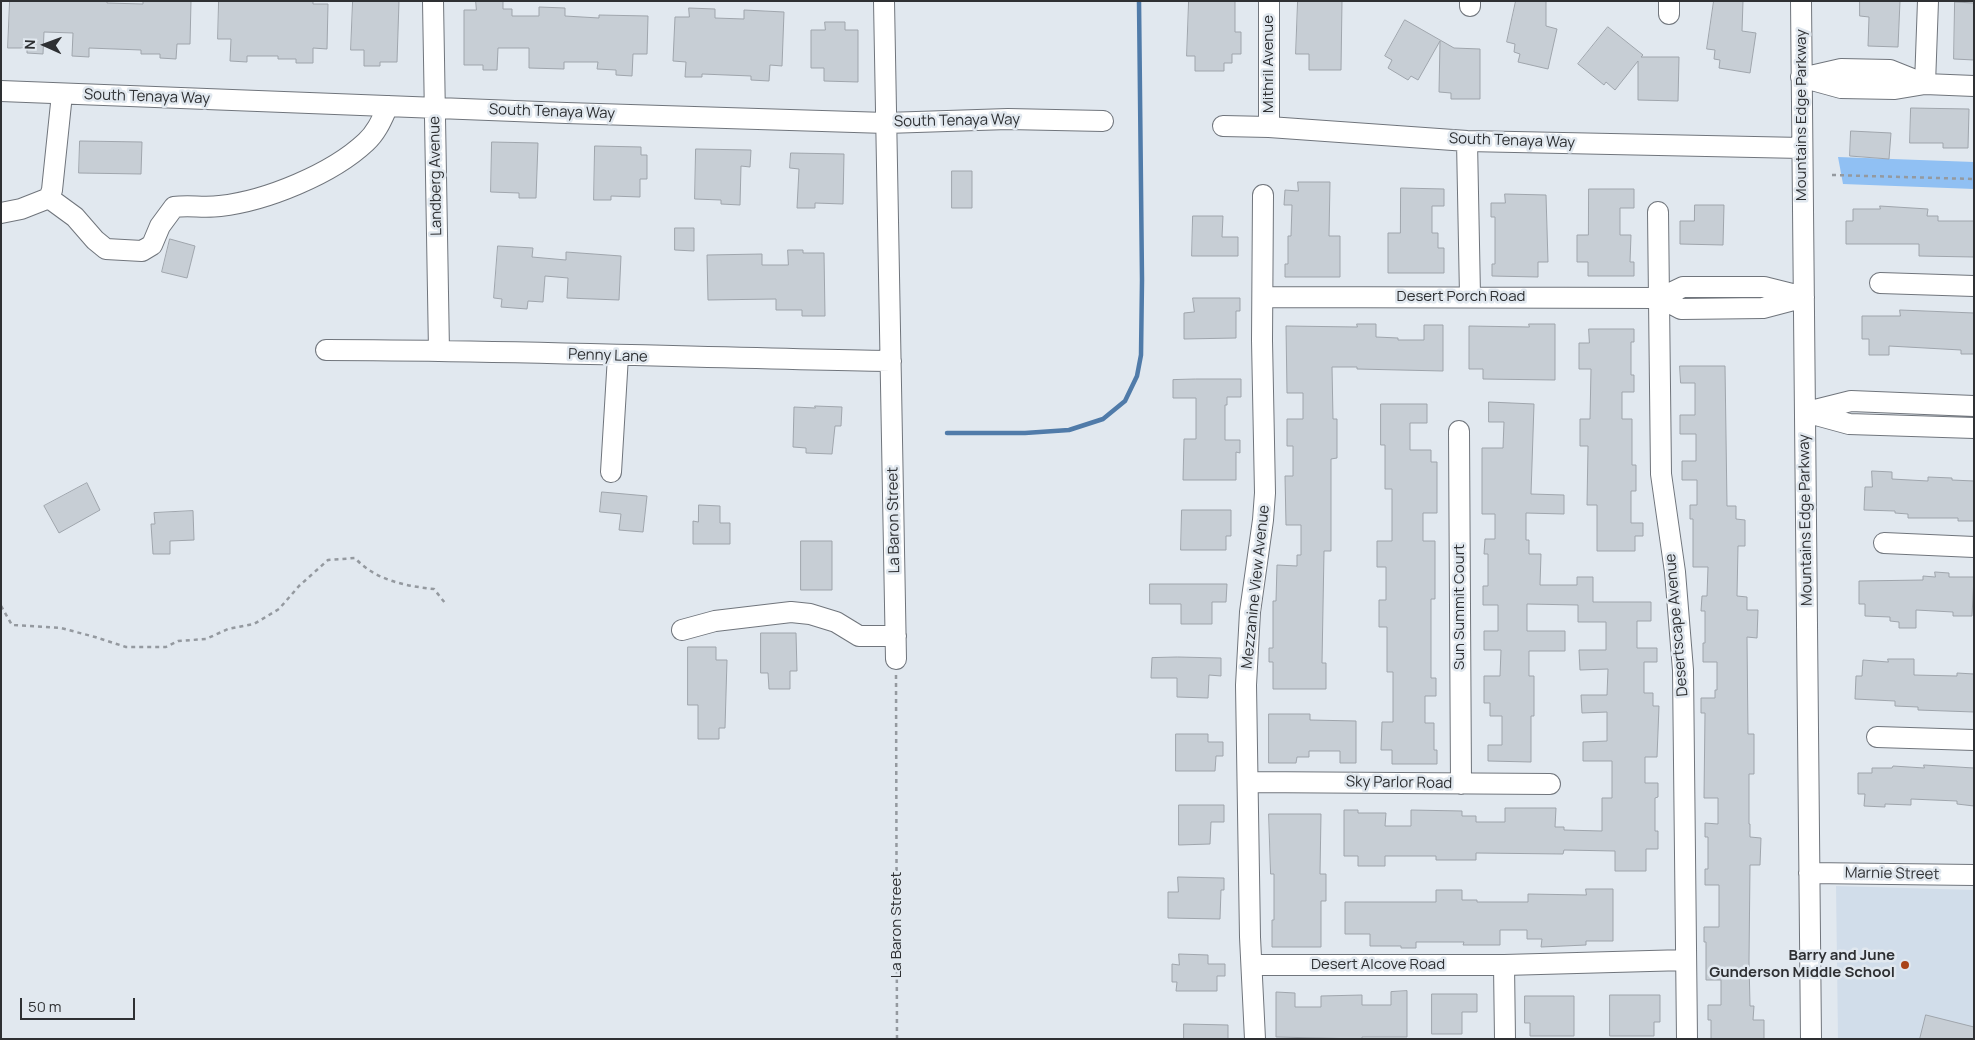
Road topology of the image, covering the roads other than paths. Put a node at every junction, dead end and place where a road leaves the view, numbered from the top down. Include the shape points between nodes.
1 (433, 1) edge
2 (884, 1) edge
3 (1268, 1) edge
4 (1801, 1) edge
5 (1928, 1) edge
6 (1801, 78) junction
7 (1925, 84) junction
8 (1974, 86) edge
9 (1, 91) edge
10 (62, 94) junction
11 (388, 106) junction
12 (435, 108) junction
13 (1103, 122) dead end
14 (886, 123) junction
15 (1223, 126) dead end
16 (1269, 128) junction
17 (1467, 141) junction
18 (1802, 148) junction
19 (1263, 196) dead end
20 (49, 198) junction
21 (1, 212) edge
22 (1658, 212) dead end
23 (1880, 282) dead end
24 (1974, 286) edge
25 (1470, 296) junction
26 (1263, 297) junction
27 (1804, 297) junction
28 (1660, 298) junction
29 (326, 350) dead end
30 (439, 351) junction
31 (618, 356) junction
32 (891, 361) junction
33 (1974, 406) edge
34 (1805, 412) junction
35 (1974, 428) edge
36 (1459, 431) dead end
37 (611, 472) dead end
38 (1884, 544) dead end
39 (1974, 547) edge
40 (682, 630) dead end
41 (896, 636) junction
42 (896, 659) road end
43 (1878, 737) dead end
44 (1974, 740) edge
45 (1248, 782) junction
46 (1461, 784) junction
47 (1550, 784) dead end
48 (1810, 873) junction
49 (1974, 875) edge
50 (1686, 960) junction
51 (1252, 965) junction
52 (1504, 965) junction
53 (1255, 1039) edge
54 (1505, 1039) edge
55 (1687, 1039) edge
56 (1811, 1039) edge

1 - 12 street, Landberg Avenue
2 - 14 street, La Baron Street
3 - 16 street, Mithril Avenue
4 - 6 street, Mountains Edge Parkway
5 - 7 street
6 - 7 street via 1841,88 1870,79 1895,90
6 - 18 street, Mountains Edge Parkway
7 - 8 street
9 - 10 street, South Tenaya Way
10 - 11 street, South Tenaya Way
10 - 20 street
11 - 12 street, South Tenaya Way
11 - 20 street via 366,142 338,162 294,186 260,197 220,206 174,207 160,226 152,245 142,251 106,249 74,217
12 - 14 street, South Tenaya Way
12 - 30 street, Landberg Avenue
13 - 14 street, South Tenaya Way via 1008,119
14 - 32 street, La Baron Street
15 - 16 street, South Tenaya Way
16 - 17 street, South Tenaya Way
17 - 18 street, South Tenaya Way
17 - 25 street
18 - 27 street, Mountains Edge Parkway
19 - 26 street, Mezzanine View Avenue
20 - 21 street via 21,209
22 - 28 street, Desertscape Avenue
23 - 24 street
25 - 26 street, Desert Porch Road
25 - 28 street, Desert Porch Road
26 - 45 street, Mezzanine View Avenue via 1265,493 1248,643
27 - 28 street, Desert Porch Road via 1763,308 1681,309
27 - 34 street, Mountains Edge Parkway
28 - 50 street, Desertscape Avenue via 1661,474 1683,670
29 - 30 street, Penny Lane
30 - 31 street, Penny Lane
31 - 32 street, Penny Lane
31 - 37 street
32 - 41 street, La Baron Street
33 - 34 street via 1852,401
34 - 35 street via 1849,424
34 - 48 street, Mountains Edge Parkway
36 - 46 street, Sun Summit Court
38 - 39 street
40 - 41 street via 715,621 791,612 836,622 859,636
41 - 42 street, La Baron Street
43 - 44 street
45 - 46 street, Sky Parlor Road
45 - 51 street, Mezzanine View Avenue
46 - 47 street, Sky Parlor Road
48 - 49 street, Marnie Street
48 - 56 street, Mountains Edge Parkway
50 - 52 street, Desert Alcove Road
50 - 55 street, Desertscape Avenue
51 - 52 street, Desert Alcove Road
51 - 53 street, Mezzanine View Avenue
52 - 54 street

